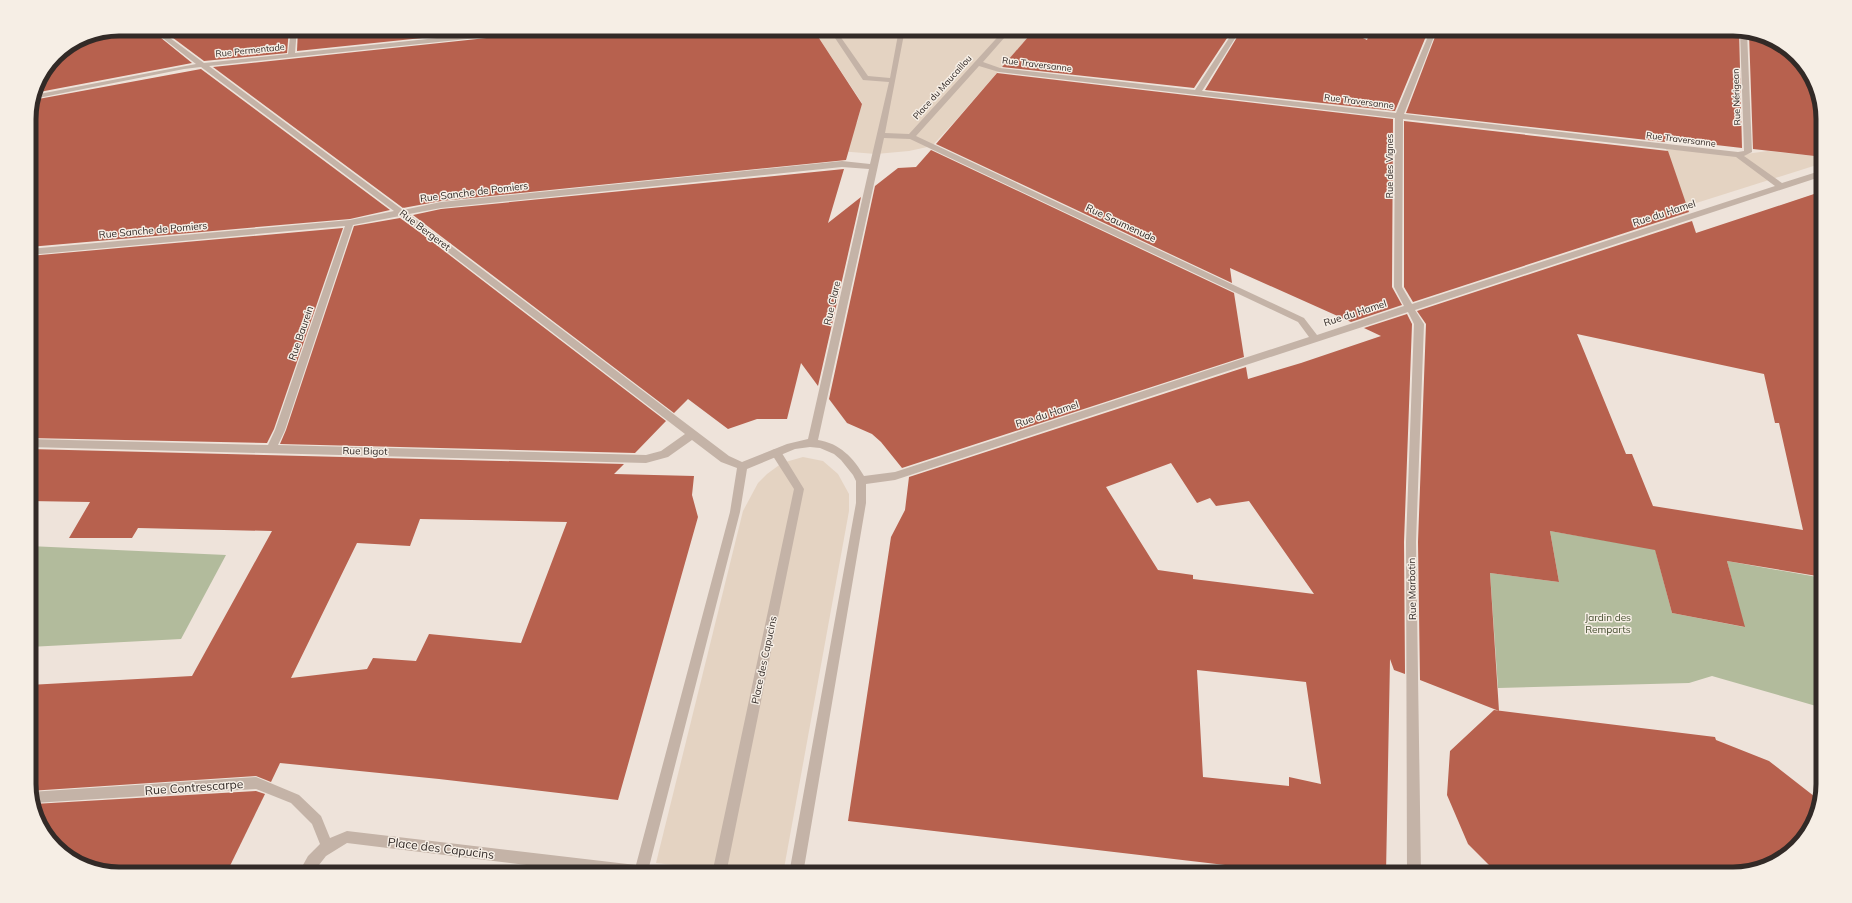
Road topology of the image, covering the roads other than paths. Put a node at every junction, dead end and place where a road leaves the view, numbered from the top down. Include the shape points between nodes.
1 (164, 36) edge
2 (293, 36) edge
3 (475, 36) edge
4 (837, 36) edge
5 (901, 36) edge
6 (1003, 36) edge
7 (1234, 36) edge
8 (1431, 36) edge
9 (1743, 37) edge
10 (291, 55) junction
11 (978, 63) junction
12 (203, 64) junction
13 (893, 80) junction
14 (1198, 93) junction
15 (39, 97) edge
16 (1399, 116) junction
17 (880, 135) junction
18 (911, 137) junction
19 (1738, 156) junction
20 (874, 167) junction
21 (1816, 175) edge
22 (1782, 187) junction
23 (401, 213) junction
24 (350, 223) junction
25 (36, 251) edge
26 (1409, 307) junction
27 (1315, 338) junction
28 (694, 434) junction
29 (36, 443) edge
30 (812, 443) junction
31 (271, 449) junction
32 (776, 453) junction
33 (742, 466) junction
34 (861, 481) junction
35 (37, 797) edge
36 (327, 846) junction
37 (308, 867) edge
38 (599, 867) edge
39 (642, 867) edge
40 (720, 867) edge
41 (797, 867) edge
42 (1414, 867) edge

1 - 12 street, Rue Bergeret
2 - 10 street
3 - 10 street, Rue Permentade
4 - 13 street via 866,78
5 - 13 street
6 - 11 street, Place du Maucaillou
7 - 14 street
8 - 16 street, Rue des Vignes
9 - 19 street, Rue Nérigean via 1748,152
10 - 12 street, Rue Permentade
11 - 14 street, Rue Traversanne via 999,70
11 - 18 street, Place du Maucaillou
12 - 15 street, Rue Permentade
12 - 23 street, Rue Bergeret
13 - 17 street
14 - 16 street, Rue Traversanne
16 - 19 street, Rue Traversanne
16 - 26 street, Rue des Vignes via 1398,287
17 - 18 street
17 - 20 street
18 - 27 street, Rue Saumenude via 1301,320
19 - 22 street
20 - 23 street, Rue Sanche de Pomiers via 842,164 441,205
20 - 30 street, Rue Clare
21 - 22 street, Rue du Hamel
22 - 26 street, Rue du Hamel
23 - 24 street, Rue Sanche de Pomiers
23 - 28 street, Rue Bergeret
24 - 25 street, Rue Sanche de Pomiers
24 - 31 street, Rue Baurein via 280,430
26 - 27 street, Rue du Hamel
26 - 42 street, Rue Marbotin via 1419,324 1411,542
27 - 34 street, Rue du Hamel via 895,476
28 - 31 street, Rue Bigot via 664,454 646,459
28 - 33 street via 725,459
29 - 31 street, Rue Bigot
30 - 32 street via 800,444
30 - 34 street via 838,451 855,467
32 - 33 street
32 - 40 street, Place des Capucins via 799,489
33 - 39 street via 735,512
34 - 41 street via 862,503
35 - 36 street, Rue Contrescarpe via 256,783 295,798 317,820
36 - 37 street, Place des Capucins
36 - 38 street, Place des Capucins via 347,837

